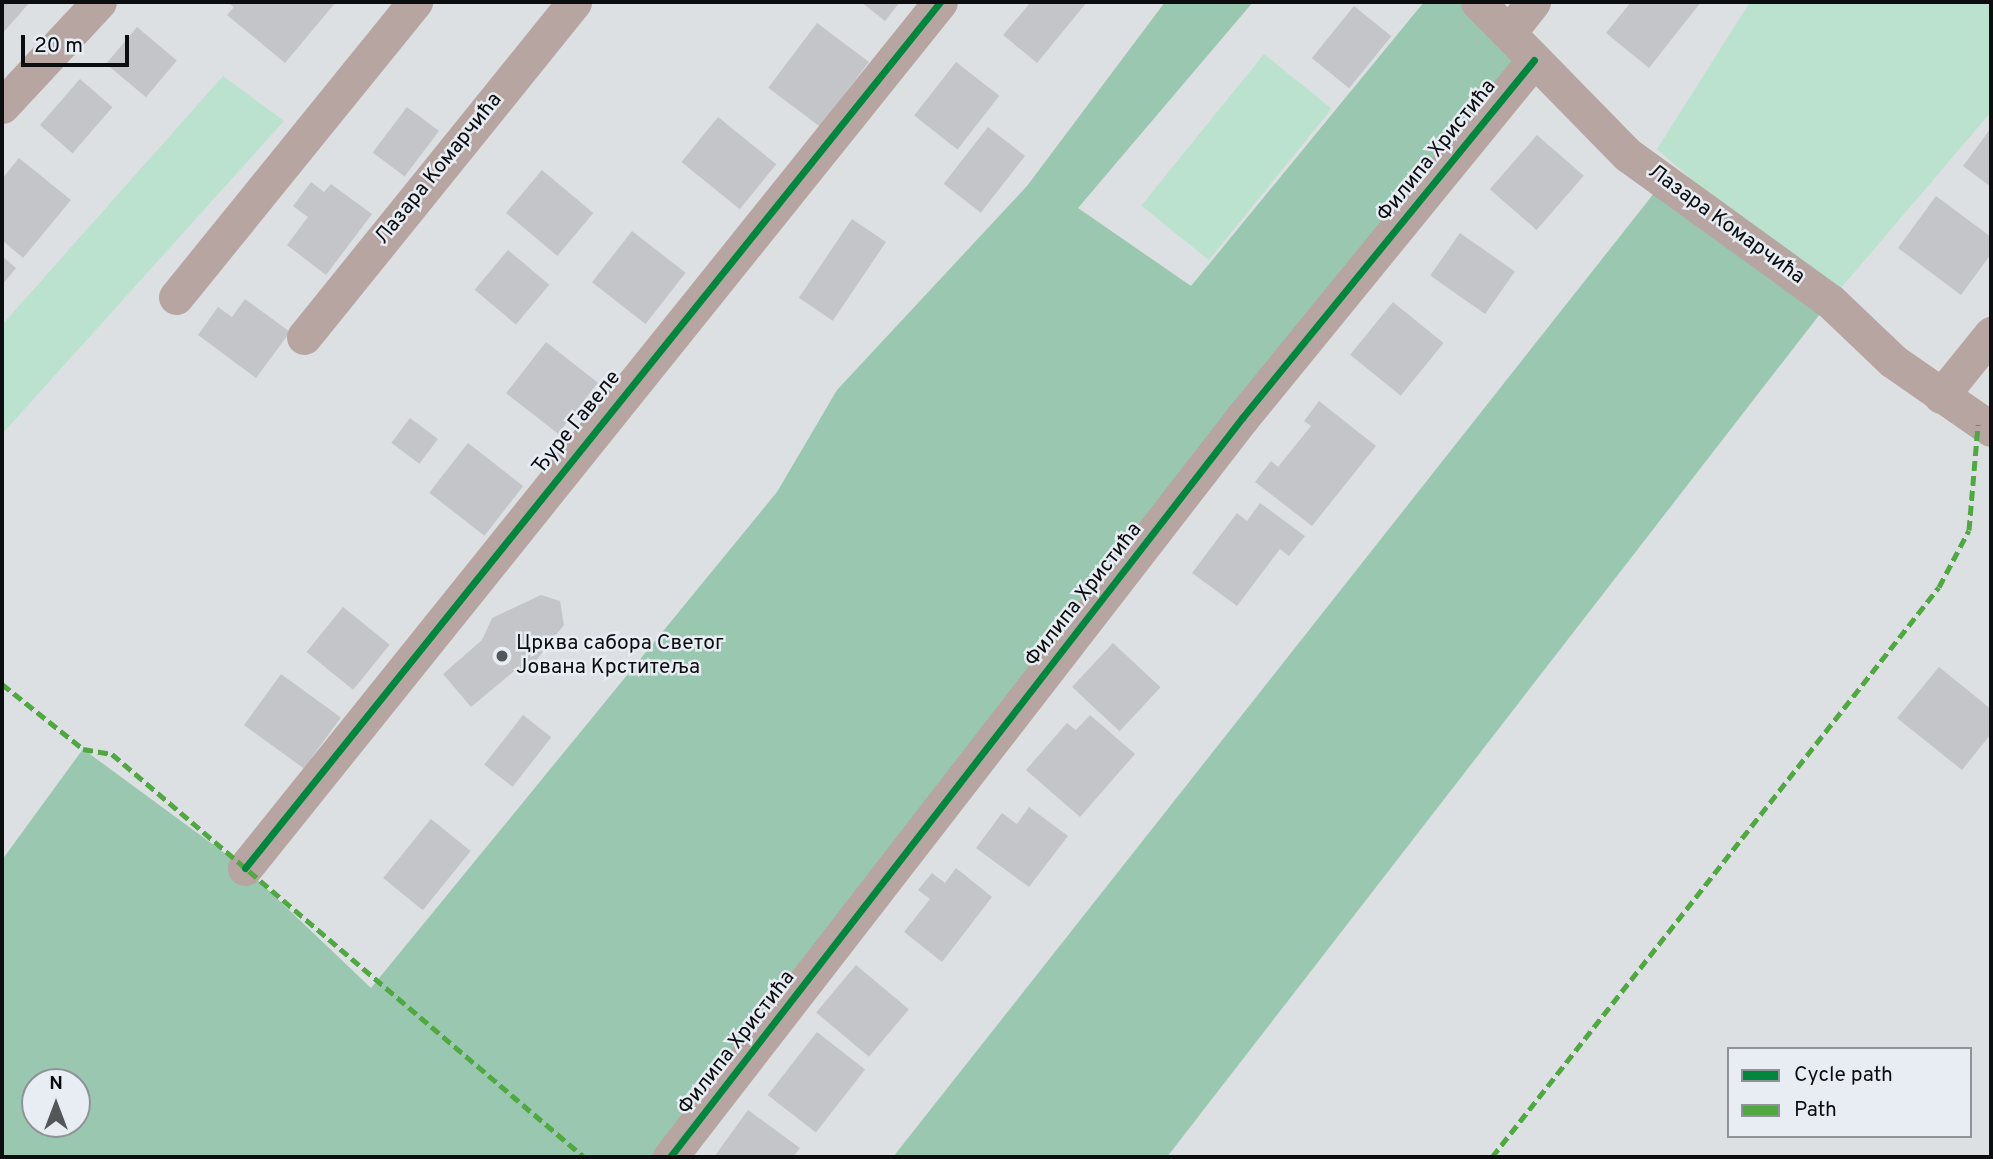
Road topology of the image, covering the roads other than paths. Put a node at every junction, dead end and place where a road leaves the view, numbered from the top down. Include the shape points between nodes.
1 (99, 2) edge
2 (415, 2) edge
3 (574, 2) edge
4 (940, 2) edge
5 (1479, 2) edge
6 (1533, 2) edge
7 (1511, 30) junction
8 (1534, 60) junction
9 (2, 106) edge
10 (176, 297) dead end
11 (1991, 334) edge
12 (304, 337) dead end
13 (1941, 396) junction
14 (1991, 429) edge
15 (245, 868) dead end
16 (670, 1157) edge

1 - 9 street
2 - 10 street
3 - 12 street, Лазара Комарчића
4 - 15 street, Ђуре Гавеле
5 - 7 street, Лазара Комарчића
6 - 7 street
7 - 8 street, Лазара Комарчића
8 - 13 street, Лазара Комарчића via 1628,155 1830,301 1894,361
8 - 16 street, Филипа Христића via 1242,418
11 - 13 street
13 - 14 street, Лазара Комарчића

